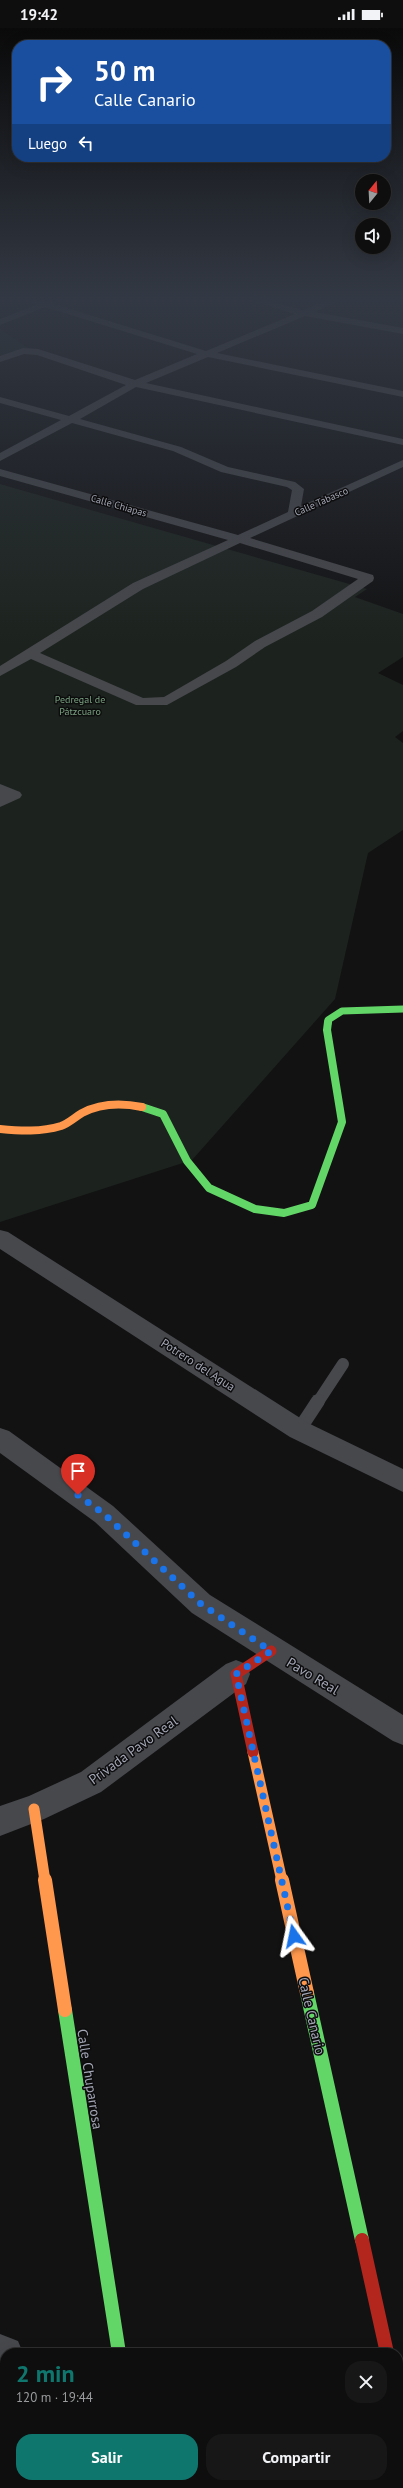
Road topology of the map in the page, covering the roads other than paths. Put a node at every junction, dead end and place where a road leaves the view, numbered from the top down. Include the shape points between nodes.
1 (56, 416) edge
2 (78, 416) edge
3 (282, 416) edge
4 (71, 420) junction
5 (403, 442) edge
6 (0, 458) edge
7 (403, 463) edge
8 (0, 472) edge
9 (294, 513) junction
10 (239, 539) junction
11 (29, 653) junction
12 (0, 672) edge
13 (0, 789) edge
14 (0, 802) edge
15 (403, 1009) edge
16 (0, 1129) edge
17 (0, 1238) edge
18 (343, 1364) dead end
19 (299, 1430) junction
20 (0, 1439) edge
21 (403, 1481) edge
22 (271, 1651) junction
23 (236, 1674) junction
24 (403, 1731) edge
25 (34, 1809) junction
26 (0, 1821) edge
27 (118, 2348) edge
28 (386, 2348) edge

1 - 4 street
2 - 4 street
3 - 5 street
4 - 6 street
4 - 9 street via 177,448 225,470 291,484 298,489
7 - 9 street, Calle Tabasco
8 - 10 street, Calle Chiapas
9 - 10 street, Calle Tabasco
10 - 11 street, Calle Tabasco via 138,586
10 - 11 street, Calle Chiapas via 368,578 317,614 260,644 231,664 167,700 141,702
11 - 12 street, Calle Tabasco
13 - 14 street via 14,795
15 - 16 street via 342,1011 328,1020 327,1030 342,1122 312,1205 284,1213 255,1209 209,1188 187,1161 163,1114 142,1105 117,1102 86,1111 62,1126 18,1131
17 - 19 street, Potrero del Agua
18 - 19 lane
19 - 21 street, Potrero del Agua
20 - 22 street, Pavo Real via 104,1514 201,1604
22 - 23 street
22 - 24 street, Pavo Real
23 - 25 street, Privada Pavo Real via 91,1782
23 - 28 street, Calle Canario
25 - 26 street, Privada Pavo Real
25 - 27 street, Calle Chuparrosa

